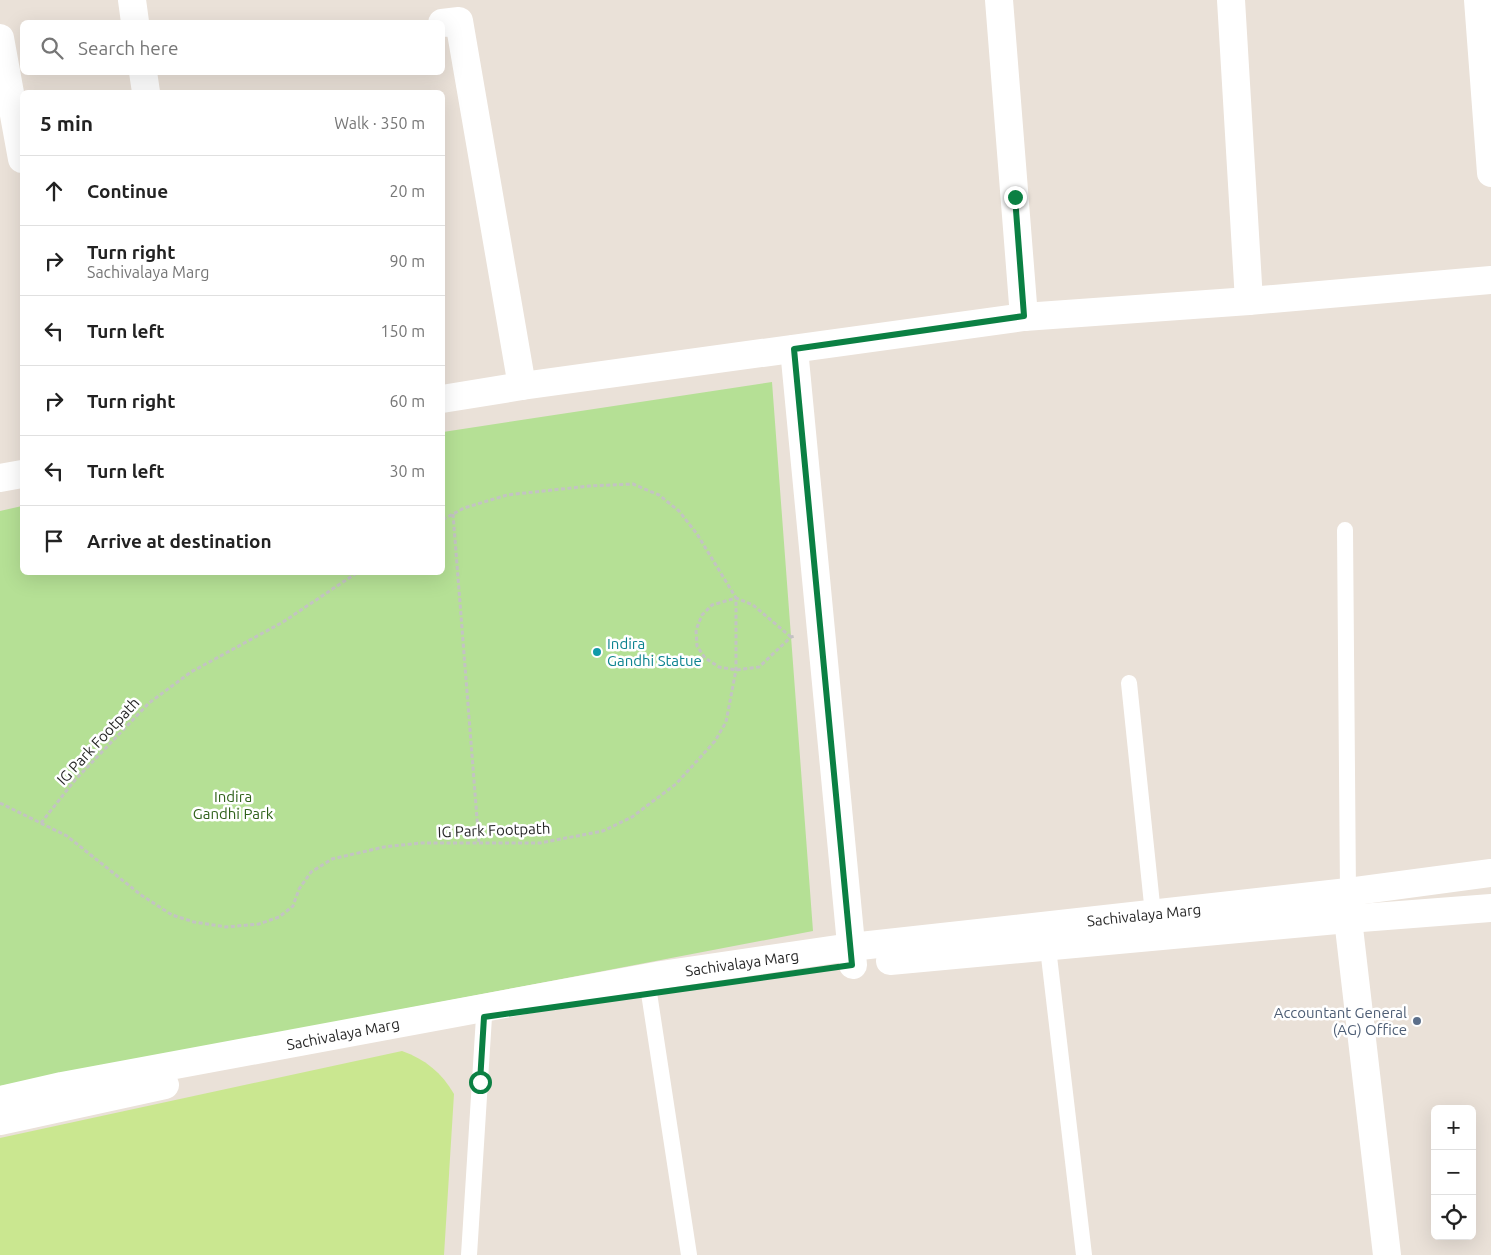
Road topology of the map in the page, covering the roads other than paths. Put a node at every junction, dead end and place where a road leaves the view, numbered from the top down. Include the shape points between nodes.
1 (132, 0) edge
2 (999, 0) edge
3 (1231, 0) edge
4 (1478, 0) edge
5 (135, 20) edge
6 (445, 23) edge
7 (0, 38) edge
8 (143, 75) edge
9 (146, 90) edge
10 (20, 148) edge
11 (1491, 173) edge
12 (1491, 280) edge
13 (1249, 301) junction
14 (1024, 316) junction
15 (794, 349) junction
16 (522, 386) junction
17 (445, 399) edge
18 (20, 474) edge
19 (0, 478) edge
20 (1345, 530) dead end
21 (1129, 682) dead end
22 (1491, 873) edge
23 (1348, 892) junction
24 (1490, 912) edge
25 (1153, 914) junction
26 (1348, 919) junction
27 (1048, 948) junction
28 (852, 956) junction
29 (649, 993) junction
30 (484, 1017) junction
31 (0, 1100) edge
32 (0, 1121) edge
33 (469, 1255) edge
34 (689, 1255) edge
35 (1084, 1255) edge
36 (1388, 1255) edge

1 - 5 street
2 - 14 street
3 - 13 street
4 - 11 street
6 - 16 street via 459,21
7 - 10 street
8 - 9 street
12 - 13 street
13 - 14 street
14 - 15 street
15 - 16 street
15 - 28 street
16 - 17 street
18 - 19 street
20 - 23 lane
21 - 25 lane
22 - 23 street, Sachivalaya Marg
23 - 25 street, Sachivalaya Marg
23 - 26 street
24 - 26 street, Sachivalaya Marg
25 - 28 street, Sachivalaya Marg
26 - 27 street, Sachivalaya Marg
26 - 36 street
27 - 28 street, Sachivalaya Marg
27 - 35 lane
28 - 29 street, Sachivalaya Marg
28 - 31 street, Sachivalaya Marg via 661,975
29 - 30 street, Sachivalaya Marg
29 - 34 lane
30 - 32 street, Sachivalaya Marg
30 - 33 lane

